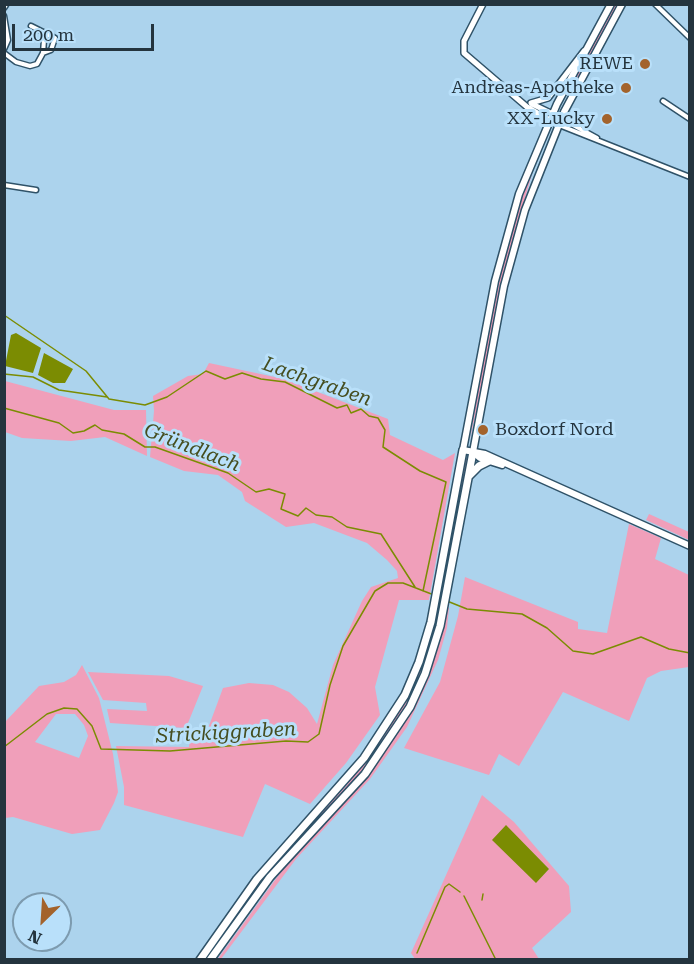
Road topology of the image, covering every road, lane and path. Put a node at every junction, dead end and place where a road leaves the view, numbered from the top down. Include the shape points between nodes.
1 (483, 4) edge
2 (611, 4) edge
3 (623, 5) edge
4 (655, 5) edge
5 (4, 16) edge
6 (31, 26) dead end
7 (48, 35) junction
8 (690, 38) edge
9 (586, 50) junction
10 (4, 51) edge
11 (43, 53) junction
12 (519, 100) junction
13 (663, 101) dead end
14 (531, 103) junction
15 (551, 117) junction
16 (690, 119) edge
17 (560, 122) junction
18 (689, 176) edge
19 (4, 185) edge
20 (36, 190) dead end
21 (463, 450) junction
22 (473, 452) junction
23 (489, 461) junction
24 (525, 473) junction
25 (468, 478) junction
26 (690, 546) edge
27 (207, 958) edge
28 (194, 960) edge

1 - 12 street via 464,41 464,53
2 - 9 main road
3 - 17 main road
4 - 8 street
5 - 10 street via 8,40
6 - 7 street
7 - 11 street
7 - 11 street via 55,42 51,50
9 - 14 street via 548,98
9 - 15 main road
10 - 11 street via 16,62 30,66 37,64
12 - 14 street
12 - 15 street
13 - 16 street
14 - 15 street
15 - 17 street
15 - 21 main road via 502,251
17 - 18 street
17 - 22 main road via 535,181 512,253
19 - 20 street
21 - 22 main road
21 - 27 highway via 435,603 419,662 405,694 385,730 347,780 257,879
22 - 23 main road
22 - 24 main road via 485,453
22 - 25 highway
23 - 24 main road
23 - 25 highway
24 - 26 main road
25 - 27 highway via 444,606 425,674 394,734 356,784 270,877
27 - 28 highway

